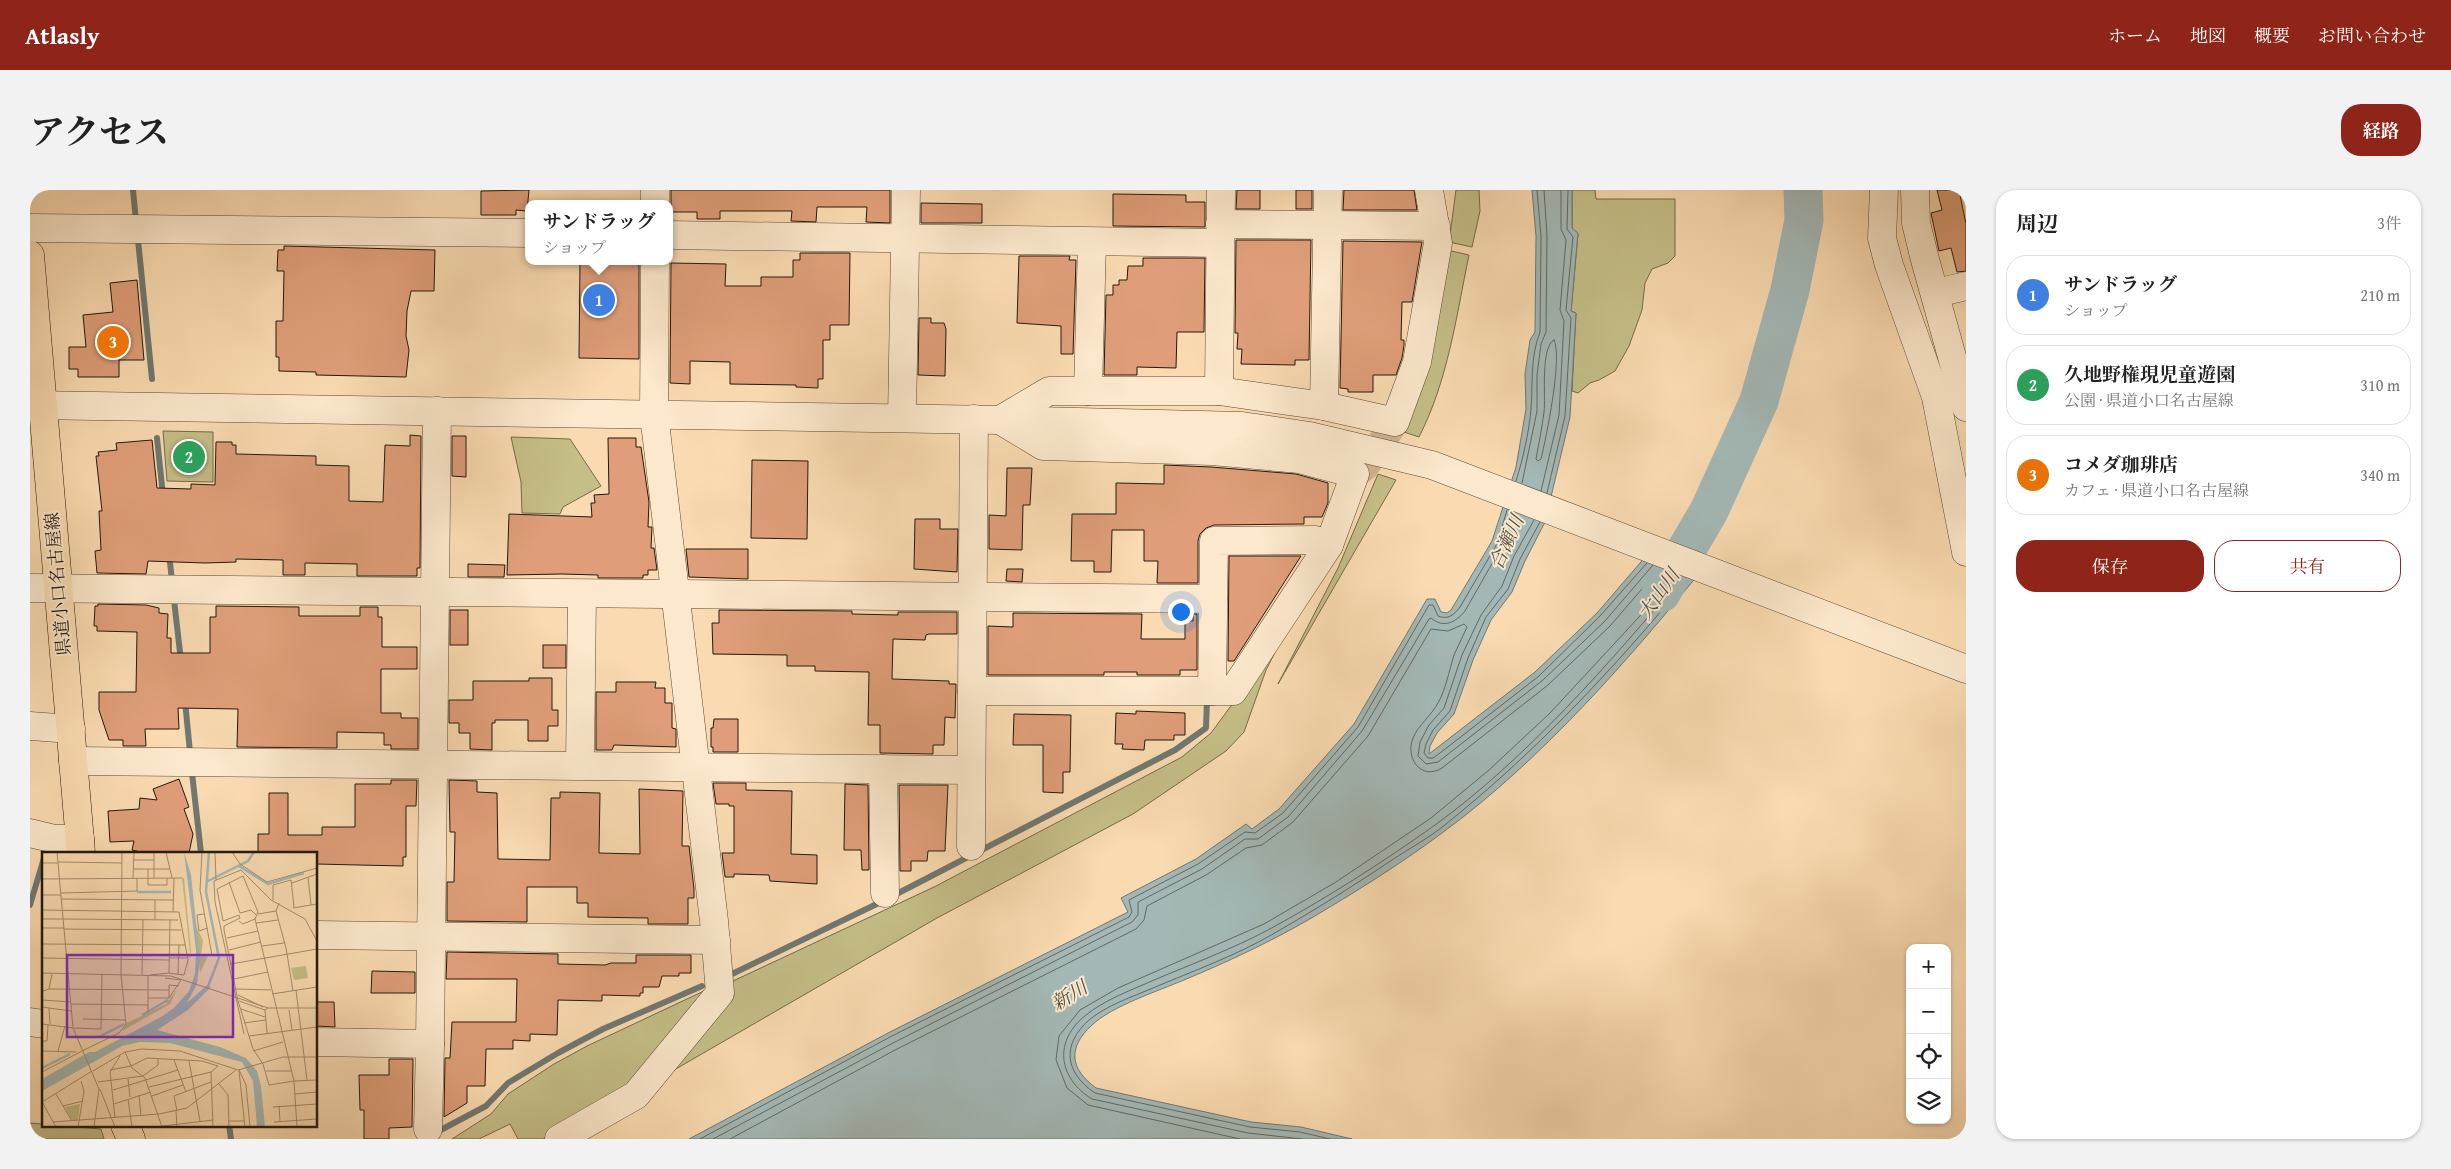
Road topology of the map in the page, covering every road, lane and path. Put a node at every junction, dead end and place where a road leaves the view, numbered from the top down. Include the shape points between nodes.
1 (906, 190) edge
2 (1221, 190) edge
3 (1328, 190) edge
4 (1429, 190) edge
5 (1884, 190) edge
6 (1915, 190) edge
7 (1327, 224) junction
8 (1436, 226) junction
9 (30, 228) edge
10 (525, 233) edge
11 (1220, 233) junction
12 (673, 235) edge
13 (905, 238) junction
14 (1092, 242) junction
15 (30, 255) edge
16 (655, 265) edge
17 (1966, 286) edge
18 (1936, 293) junction
19 (1088, 391) junction
20 (1219, 391) junction
21 (37, 405) edge
22 (1324, 406) junction
23 (1966, 407) edge
24 (437, 411) junction
25 (654, 414) junction
26 (902, 418) junction
27 (987, 419) junction
28 (1329, 544) junction
29 (1966, 552) edge
30 (30, 588) edge
31 (57, 589) junction
32 (435, 591) junction
33 (582, 595) junction
34 (674, 595) junction
35 (971, 596) junction
36 (1213, 599) junction
37 (1966, 669) edge
38 (972, 690) junction
39 (1212, 691) junction
40 (30, 726) edge
41 (71, 729) junction
42 (73, 761) junction
43 (433, 763) junction
44 (580, 765) junction
45 (696, 767) junction
46 (883, 768) junction
47 (971, 770) junction
48 (30, 833) edge
49 (80, 846) edge
50 (971, 846) dead end
51 (885, 893) dead end
52 (318, 935) edge
53 (431, 937) junction
54 (716, 940) junction
55 (318, 1042) edge
56 (430, 1044) junction
57 (126, 1126) edge
58 (428, 1129) dead end
59 (131, 1139) edge
60 (559, 1139) edge

1 - 13 street
2 - 11 street
3 - 7 street
4 - 8 street
5 - 29 street via 1882,238 1936,397
6 - 18 street via 1916,223
7 - 8 street
7 - 11 street
7 - 22 street
8 - 22 street via 1438,243 1417,362 1395,422
9 - 10 street
11 - 14 street
11 - 20 street
12 - 13 street
13 - 14 street
13 - 26 street
14 - 19 street
15 - 21 main road, 県道小口名古屋線
16 - 25 street
17 - 18 street
18 - 23 street
19 - 20 street
19 - 27 street via 1049,391
20 - 22 street
21 - 24 street
21 - 31 main road, 県道小口名古屋線
24 - 25 street
24 - 32 street
25 - 26 street
25 - 34 street
26 - 27 street
27 - 28 street via 1042,446 1212,451 1299,460 1355,474
27 - 35 street
27 - 37 street via 1242,426 1310,436 1432,465
28 - 36 street via 1314,540 1214,541
28 - 39 street via 1233,691
30 - 31 street
31 - 32 street
31 - 41 main road, 県道小口名古屋線
32 - 33 street
32 - 43 street
33 - 34 street
33 - 44 street
34 - 35 street
34 - 45 street
35 - 36 street
35 - 38 street
36 - 39 street
38 - 39 street
38 - 47 street
40 - 41 street
41 - 42 main road, 県道小口名古屋線
42 - 43 street
42 - 49 main road, 県道小口名古屋線
43 - 44 street
43 - 53 street
44 - 45 street
45 - 46 street
45 - 54 street
46 - 47 street
46 - 51 street
47 - 50 street
48 - 49 street
52 - 53 street
53 - 54 street
53 - 56 street
54 - 60 street via 720,993 636,1095
55 - 56 street
56 - 58 street
57 - 59 main road

